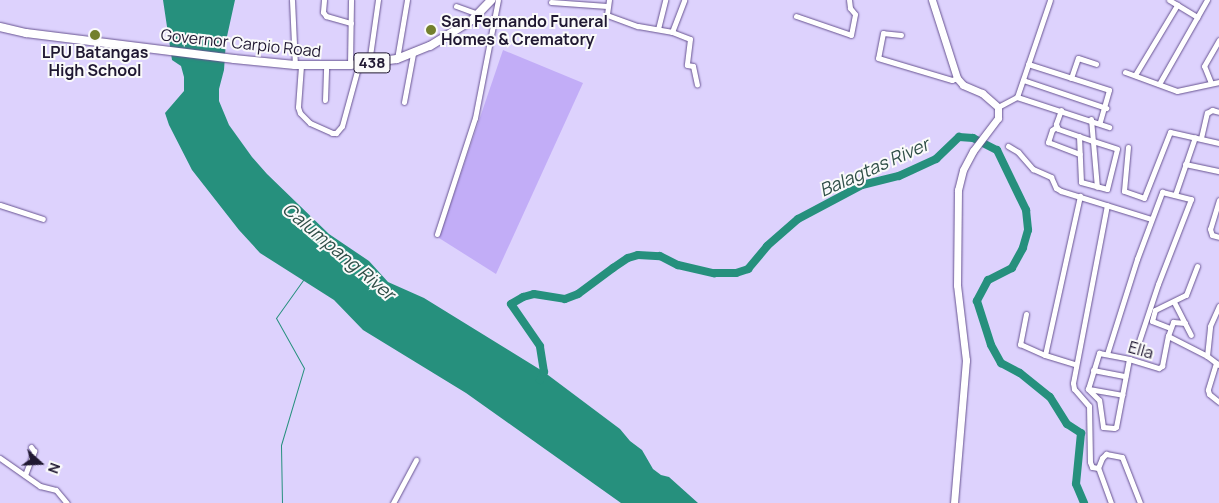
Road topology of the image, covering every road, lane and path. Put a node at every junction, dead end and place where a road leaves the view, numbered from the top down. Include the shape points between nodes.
1 (292, 0) edge
2 (324, 0) edge
3 (351, 0) edge
4 (378, 0) edge
5 (407, 0) edge
6 (491, 0) edge
7 (498, 0) edge
8 (609, 0) edge
9 (665, 0) edge
10 (684, 0) edge
11 (849, 0) edge
12 (932, 0) edge
13 (1050, 0) edge
14 (1169, 0) edge
15 (1206, 0) edge
16 (551, 2) dead end
17 (1177, 5) junction
18 (456, 6) dead end
19 (607, 6) junction
20 (478, 14) junction
21 (796, 16) dead end
22 (1197, 17) junction
23 (351, 22) junction
24 (0, 27) edge
25 (658, 29) junction
26 (672, 32) junction
27 (901, 36) dead end
28 (1219, 40) edge
29 (413, 54) junction
30 (396, 58) junction
31 (369, 63) junction
32 (1028, 64) junction
33 (1096, 64) dead end
34 (298, 65) junction
35 (354, 65) junction
36 (326, 66) junction
37 (1125, 72) dead end
38 (1135, 75) junction
39 (957, 78) junction
40 (1071, 78) junction
41 (1022, 80) junction
42 (1219, 82) edge
43 (1211, 83) junction
44 (1159, 84) junction
45 (697, 85) dead end
46 (1016, 97) junction
47 (325, 100) dead end
48 (404, 102) dead end
49 (998, 107) junction
50 (1106, 108) junction
51 (1061, 110) junction
52 (1219, 112) edge
53 (1091, 119) junction
54 (1100, 122) junction
55 (1109, 126) dead end
56 (1056, 127) junction
57 (1079, 136) junction
58 (1198, 137) junction
59 (1093, 141) junction
60 (1219, 143) edge
61 (1008, 146) dead end
62 (1128, 147) dead end
63 (1080, 154) junction
64 (1185, 164) junction
65 (1219, 171) edge
66 (1097, 187) junction
67 (1175, 195) junction
68 (1080, 196) junction
69 (1219, 200) edge
70 (1107, 204) junction
71 (0, 205) edge
72 (43, 219) dead end
73 (1151, 219) junction
74 (437, 234) dead end
75 (1219, 237) edge
76 (1197, 266) dead end
77 (1174, 302) junction
78 (1219, 306) edge
79 (1026, 314) dead end
80 (1185, 322) junction
81 (1170, 328) junction
82 (1191, 335) dead end
83 (1168, 336) junction
84 (1137, 347) dead end
85 (1107, 354) junction
86 (1045, 355) junction
87 (1207, 356) junction
88 (1129, 359) junction
89 (1075, 364) junction
90 (1218, 364) edge
91 (1093, 370) junction
92 (1125, 376) junction
93 (1088, 389) junction
94 (1122, 394) junction
95 (1219, 402) edge
96 (31, 447) dead end
97 (0, 458) edge
98 (416, 460) dead end
99 (1098, 468) junction
100 (25, 475) junction
101 (67, 503) edge
102 (393, 503) edge
103 (954, 503) edge
104 (1111, 503) edge
105 (1140, 503) edge

1 - 34 street
2 - 23 street via 326,16
3 - 23 street
4 - 31 street
5 - 30 street
6 - 20 main road, Governor Carpio Road / 438
7 - 74 street via 494,34 475,118
8 - 19 street
9 - 25 street
10 - 26 street
11 - 21 street via 855,14 851,35
12 - 39 street
13 - 32 street
14 - 17 street
15 - 22 street
16 - 19 street
17 - 22 street
17 - 38 street
18 - 20 street
19 - 25 street via 608,15 638,26
20 - 29 main road, Governor Carpio Road / 438 via 452,34
22 - 44 street
23 - 35 street
24 - 34 main road, Governor Carpio Road / 438
25 - 26 street
26 - 45 street via 690,39 687,65 693,66
27 - 39 street via 884,33 878,58 952,80
28 - 43 street via 1204,66
29 - 30 main road, Governor Carpio Road / 438
29 - 48 street
30 - 31 main road, Governor Carpio Road / 438
31 - 35 main road, Governor Carpio Road / 438
32 - 40 street
32 - 41 street
33 - 40 street via 1078,58
34 - 35 street via 300,113 310,123 332,134 342,126
34 - 36 main road, Governor Carpio Road / 438
35 - 36 main road, Governor Carpio Road / 438
36 - 47 street
37 - 38 street
38 - 44 street
39 - 49 street
40 - 50 street via 1109,90
41 - 46 street
41 - 50 street
42 - 43 street
43 - 44 street via 1177,91
46 - 49 street
46 - 51 street
49 - 103 street via 998,118 963,170 958,190 957,285 966,360
50 - 54 street
51 - 53 street
51 - 56 street
52 - 58 street via 1212,110 1207,113
53 - 54 street
53 - 59 street
54 - 55 street
56 - 57 street
56 - 63 street via 1048,142
57 - 59 street
57 - 63 street
58 - 60 street
58 - 62 street via 1172,131 1168,134 1144,198 1124,191
58 - 64 street
59 - 66 street
59 - 66 street via 1116,149 1108,189
61 - 68 street via 1033,169 1051,178 1056,188
63 - 66 street via 1081,182
64 - 65 street
64 - 67 street
67 - 73 street via 1162,192
67 - 84 street via 1191,199
68 - 70 street
68 - 86 street
69 - 75 street via 1210,233
70 - 73 street
70 - 89 street
71 - 72 street
73 - 85 street
76 - 77 street via 1186,295
77 - 80 street
77 - 81 street via 1157,307 1152,320
78 - 87 street via 1212,320
79 - 86 street via 1020,344
80 - 81 street via 1173,322
80 - 82 street
81 - 83 street
83 - 87 street, Ella
83 - 88 street, Ella via 1161,368
85 - 88 street, Ella
85 - 91 street, Ella via 1099,353
86 - 89 street
87 - 90 street, Ella
88 - 92 street
89 - 99 street via 1074,389 1089,406 1091,465
90 - 95 street via 1208,390
91 - 92 street
91 - 93 street
92 - 94 street
93 - 94 street
93 - 94 street via 1099,400 1105,428 1116,426
96 - 100 street via 34,451
97 - 100 street
98 - 102 street
99 - 104 street
99 - 105 street via 1106,454 1122,457
100 - 101 street via 40,486 58,491

